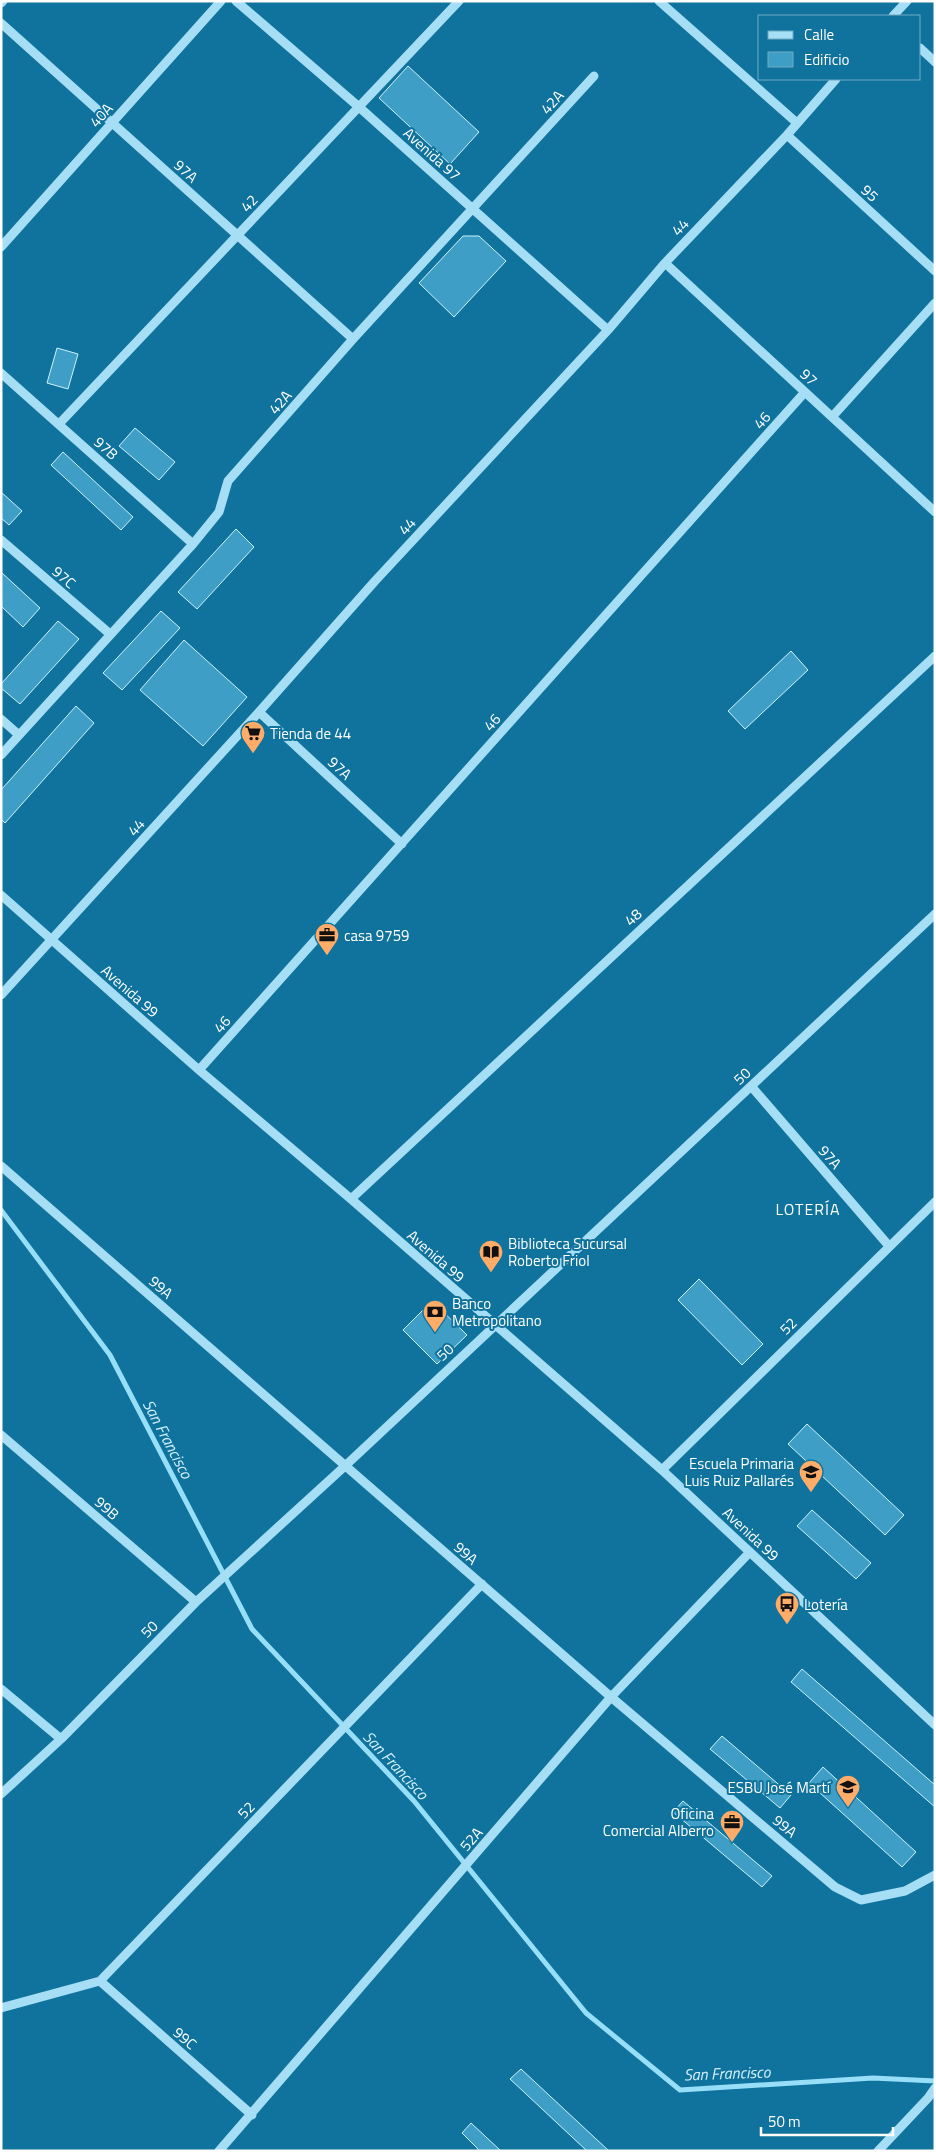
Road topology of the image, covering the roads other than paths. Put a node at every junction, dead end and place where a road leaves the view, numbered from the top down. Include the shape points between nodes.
1 (221, 1) edge
2 (236, 1) edge
3 (459, 1) edge
4 (659, 1) edge
5 (907, 1) edge
6 (894, 15) edge
7 (1, 23) edge
8 (921, 49) edge
9 (935, 62) edge
10 (594, 76) dead end
11 (835, 80) edge
12 (359, 107) junction
13 (112, 122) junction
14 (796, 123) junction
15 (787, 135) junction
16 (473, 210) junction
17 (238, 235) junction
18 (1, 247) edge
19 (665, 263) junction
20 (935, 272) edge
21 (935, 303) edge
22 (608, 330) junction
23 (353, 339) junction
24 (1, 373) edge
25 (806, 392) junction
26 (832, 417) junction
27 (58, 424) junction
28 (935, 512) edge
29 (1, 540) edge
30 (193, 544) junction
31 (110, 634) junction
32 (935, 656) edge
33 (259, 712) junction
34 (1, 720) edge
35 (19, 735) junction
36 (1, 755) edge
37 (402, 844) junction
38 (1, 895) edge
39 (935, 914) edge
40 (52, 941) junction
41 (1, 995) edge
42 (199, 1070) junction
43 (751, 1086) junction
44 (1, 1166) edge
45 (351, 1199) junction
46 (935, 1202) edge
47 (889, 1246) junction
48 (494, 1325) junction
49 (1, 1436) edge
50 (344, 1466) junction
51 (662, 1470) junction
52 (750, 1552) junction
53 (482, 1584) junction
54 (196, 1602) junction
55 (1, 1689) edge
56 (611, 1697) junction
57 (935, 1725) edge
58 (61, 1739) junction
59 (1, 1794) edge
60 (935, 1875) edge
61 (100, 1981) junction
62 (1, 2008) edge
63 (935, 2088) edge
64 (252, 2115) junction
65 (219, 2151) edge
66 (878, 2151) edge

1 - 13 street, 40A
2 - 12 street, Avenida 97
3 - 12 street, 42
4 - 14 street
5 - 6 street
7 - 13 street, 97A
8 - 9 street
10 - 16 street, 42A
11 - 14 street, 44
12 - 16 street, Avenida 97
12 - 17 street, 42
13 - 17 street, 97A
13 - 18 street, 40A
14 - 15 street, 44
15 - 19 street, 44
15 - 20 street, 95
16 - 22 street, Avenida 97
16 - 23 street, 42A
17 - 23 street, 97A
17 - 27 street, 42
19 - 22 street, 44
19 - 25 street, 97
21 - 26 street
22 - 33 street, 44 via 375,581
23 - 30 street, 42A via 228,481 219,512
24 - 27 street, 97B
25 - 26 street, 97
25 - 37 street, 46
26 - 28 street, 97
27 - 30 street, 97B
29 - 31 street, 97C
30 - 31 street, 42A
31 - 35 street, 42A
32 - 45 street, 48
33 - 37 street, 97A
33 - 40 street, 44
34 - 35 street
35 - 36 street, 42A
37 - 42 street, 46
38 - 40 street, Avenida 99
39 - 43 street, 50
40 - 41 street, 44
40 - 42 street, Avenida 99
42 - 45 street, Avenida 99
43 - 47 street, 97A
43 - 48 street, 50
44 - 50 street, 99A
45 - 48 street, Avenida 99
46 - 47 street, 52
47 - 51 street, 52
48 - 50 street, 50
48 - 51 street, Avenida 99
49 - 54 street, 99B
50 - 53 street, 99A
50 - 54 street, 50
51 - 52 street, Avenida 99
52 - 56 street, 52A
52 - 57 street, Avenida 99
53 - 56 street, 99A
53 - 61 street, 52
54 - 58 street, 50
55 - 58 street
56 - 60 street, 99A via 836,1886 861,1900 905,1891
56 - 64 street, 52A
58 - 59 street, 50
61 - 62 street
61 - 64 street, 99C
63 - 66 street
64 - 65 street, 52A

